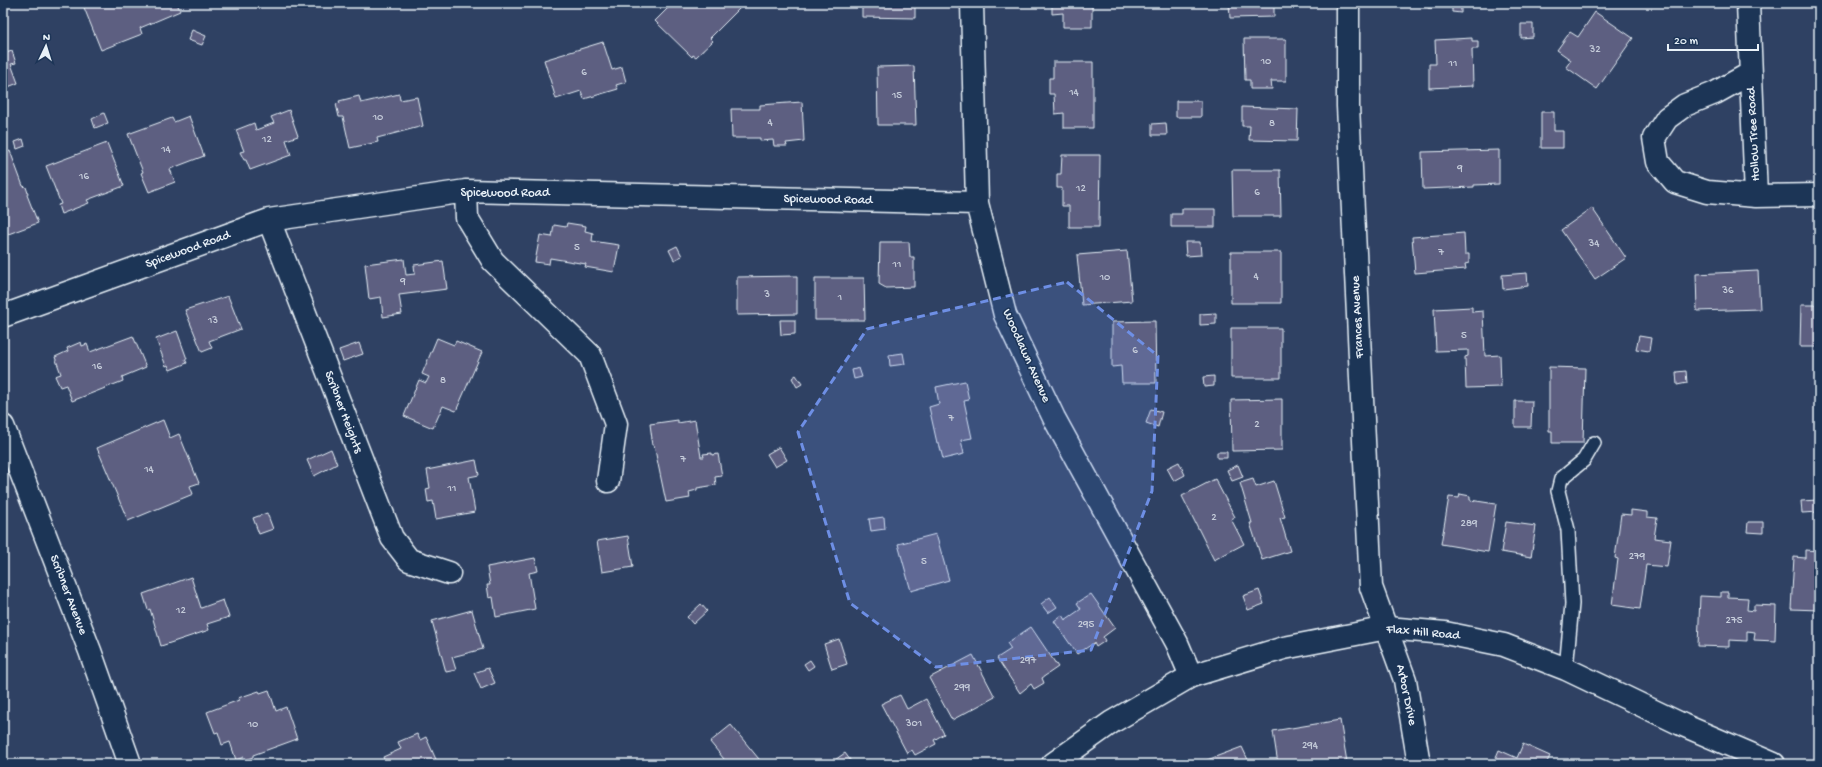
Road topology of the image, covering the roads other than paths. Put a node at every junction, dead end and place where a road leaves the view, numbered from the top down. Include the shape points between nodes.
1 (972, 3) edge
2 (1348, 3) edge
3 (1748, 3) edge
4 (1751, 73) junction
5 (466, 191) junction
6 (1819, 195) edge
7 (1756, 196) junction
8 (977, 203) junction
9 (269, 220) junction
10 (3, 316) edge
11 (3, 426) edge
12 (1594, 443) dead end
13 (608, 482) dead end
14 (449, 573) dead end
15 (1387, 628) junction
16 (1566, 669) junction
17 (1192, 676) junction
18 (130, 764) edge
19 (1053, 764) edge
20 (1419, 764) edge
21 (1774, 764) edge

1 - 8 street, Woodlawn Avenue
2 - 15 street, Frances Avenue via 1348,106 1371,587
3 - 4 street, Hollow Tree Road
4 - 7 street, Hollow Tree Road
4 - 7 street, Hollow Tree Road via 1715,93 1685,105 1667,118 1654,138 1658,162 1675,182 1707,192
5 - 8 street, Spicewood Road
5 - 9 street, Spicewood Road
5 - 13 street via 468,218 493,261 590,355 616,424
6 - 7 street, Hollow Tree Road
8 - 17 street, Woodlawn Avenue via 1005,314 1054,418 1177,643
9 - 10 street, Spicewood Road
9 - 14 street, Scribner Heights via 392,538 409,560
11 - 18 street, Scribner Avenue via 90,651
12 - 16 lane via 1584,460 1561,479 1558,491 1568,530 1572,604
15 - 16 street, Flax Hill Road via 1445,633 1504,645
15 - 17 street, Flax Hill Road via 1284,648
15 - 20 street, Arbor Drive via 1405,680
16 - 21 street, Flax Hill Road via 1683,725
17 - 19 street, Flax Hill Road via 1112,722

